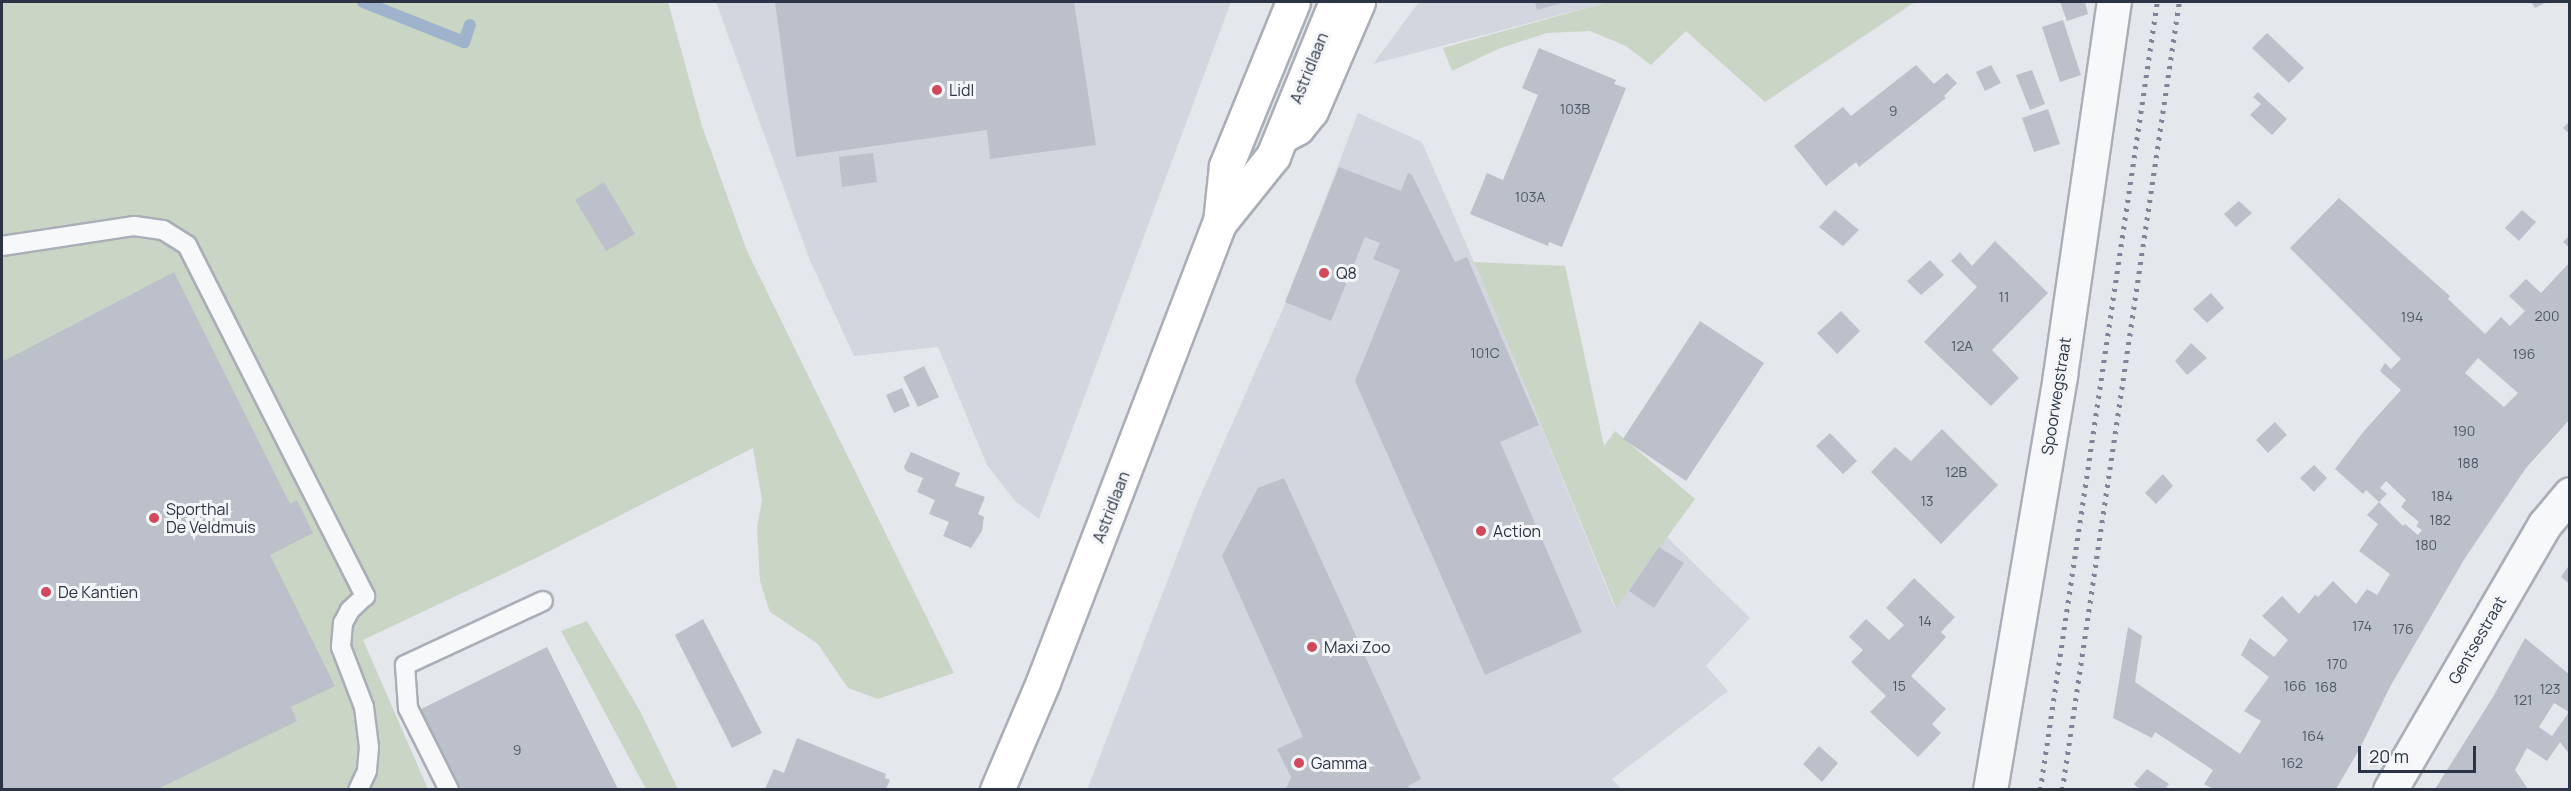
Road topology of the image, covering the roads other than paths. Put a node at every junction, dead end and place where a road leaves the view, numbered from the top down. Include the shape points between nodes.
1 (1293, 2) edge
2 (1336, 2) edge
3 (1358, 2) edge
4 (2114, 2) edge
5 (1282, 136) junction
6 (1220, 222) junction
7 (2, 246) edge
8 (2570, 494) edge
9 (543, 601) dead end
10 (358, 789) edge
11 (449, 789) edge
12 (997, 789) edge
13 (1990, 789) edge
14 (2390, 789) edge

1 - 6 main road, Astridlaan via 1226,166
2 - 5 main road, Astridlaan
3 - 5 main road via 1311,111 1297,128
4 - 13 street, Spoorwegstraat via 2060,375
5 - 6 main road, Astridlaan via 1273,156
6 - 12 main road, Astridlaan via 1052,660
7 - 10 lane via 134,226 164,230 187,245 365,597 350,610 343,623 341,647 364,707 369,747 367,771
8 - 14 street, Gentsestraat via 2545,524
9 - 11 lane via 405,665 408,708

